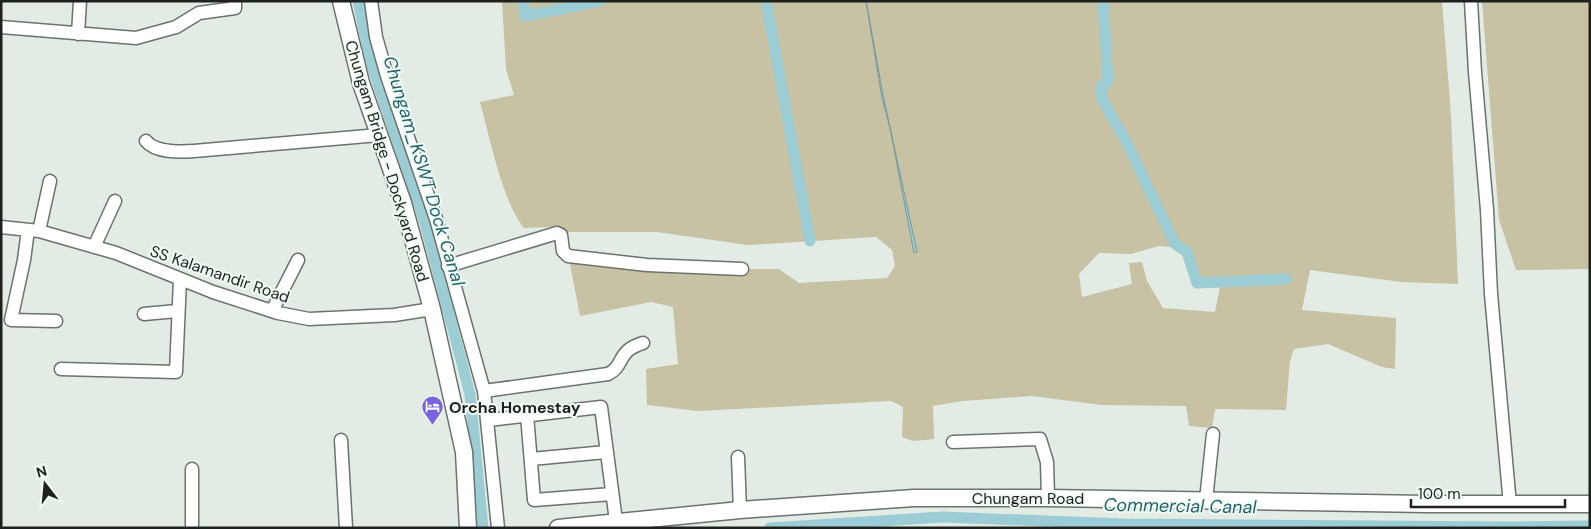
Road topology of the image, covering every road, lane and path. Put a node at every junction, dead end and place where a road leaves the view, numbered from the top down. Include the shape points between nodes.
1 (80, 1) edge
2 (235, 1) edge
3 (341, 1) edge
4 (370, 1) edge
5 (1471, 1) edge
6 (1, 27) edge
7 (78, 34) junction
8 (379, 135) junction
9 (146, 141) dead end
10 (50, 181) dead end
11 (115, 201) dead end
12 (1, 227) edge
13 (34, 230) junction
14 (94, 247) junction
15 (298, 260) dead end
16 (448, 266) junction
17 (742, 269) dead end
18 (180, 279) junction
19 (432, 309) junction
20 (177, 311) junction
21 (272, 311) junction
22 (144, 314) dead end
23 (56, 321) dead end
24 (643, 343) dead end
25 (61, 369) dead end
26 (484, 391) junction
27 (527, 415) junction
28 (489, 420) junction
29 (1213, 434) dead end
30 (341, 440) dead end
31 (953, 442) dead end
32 (606, 452) junction
33 (738, 457) dead end
34 (531, 459) junction
35 (192, 469) dead end
36 (612, 494) junction
37 (1048, 498) junction
38 (1206, 500) junction
39 (1590, 504) edge
40 (1510, 505) junction
41 (740, 510) junction
42 (616, 521) junction
43 (192, 528) edge
44 (346, 528) edge
45 (468, 528) edge
46 (498, 528) edge
47 (558, 528) edge

1 - 7 street
2 - 7 street via 235,8 199,13 176,27 136,38
3 - 8 main road, Chungam Bridge - Dockyard Road via 361,83
4 - 16 street via 387,76 436,219
5 - 40 street
6 - 7 street
8 - 9 street via 194,151 164,150
8 - 19 main road, Chungam Bridge - Dockyard Road via 403,203
10 - 13 street
11 - 14 street
12 - 13 street, SS Kalamandir Road
13 - 14 street, SS Kalamandir Road
13 - 23 street via 11,320
14 - 18 street, SS Kalamandir Road
15 - 21 street
16 - 17 street via 557,233 561,235 563,251 568,256 647,265
16 - 26 street
18 - 20 street
18 - 21 street, SS Kalamandir Road
19 - 21 street, SS Kalamandir Road via 394,315 309,319
19 - 45 main road, Chungam Bridge - Dockyard Road via 464,452
20 - 22 street
20 - 25 street via 176,372
24 - 26 street via 626,350 616,368 608,374
26 - 28 street
27 - 28 street
27 - 32 street via 600,407
27 - 34 street
28 - 46 street
29 - 38 street
30 - 44 street
31 - 37 street via 1040,439 1047,462
32 - 34 street
32 - 36 street
33 - 41 street
34 - 36 street via 534,500
35 - 43 street
36 - 42 street
37 - 38 main road, Chungam Road
37 - 41 main road, Chungam Road via 914,498
38 - 40 main road, Chungam Road
39 - 40 main road, Chungam Road
41 - 42 main road, Chungam Road
42 - 47 main road, Chungam Road

